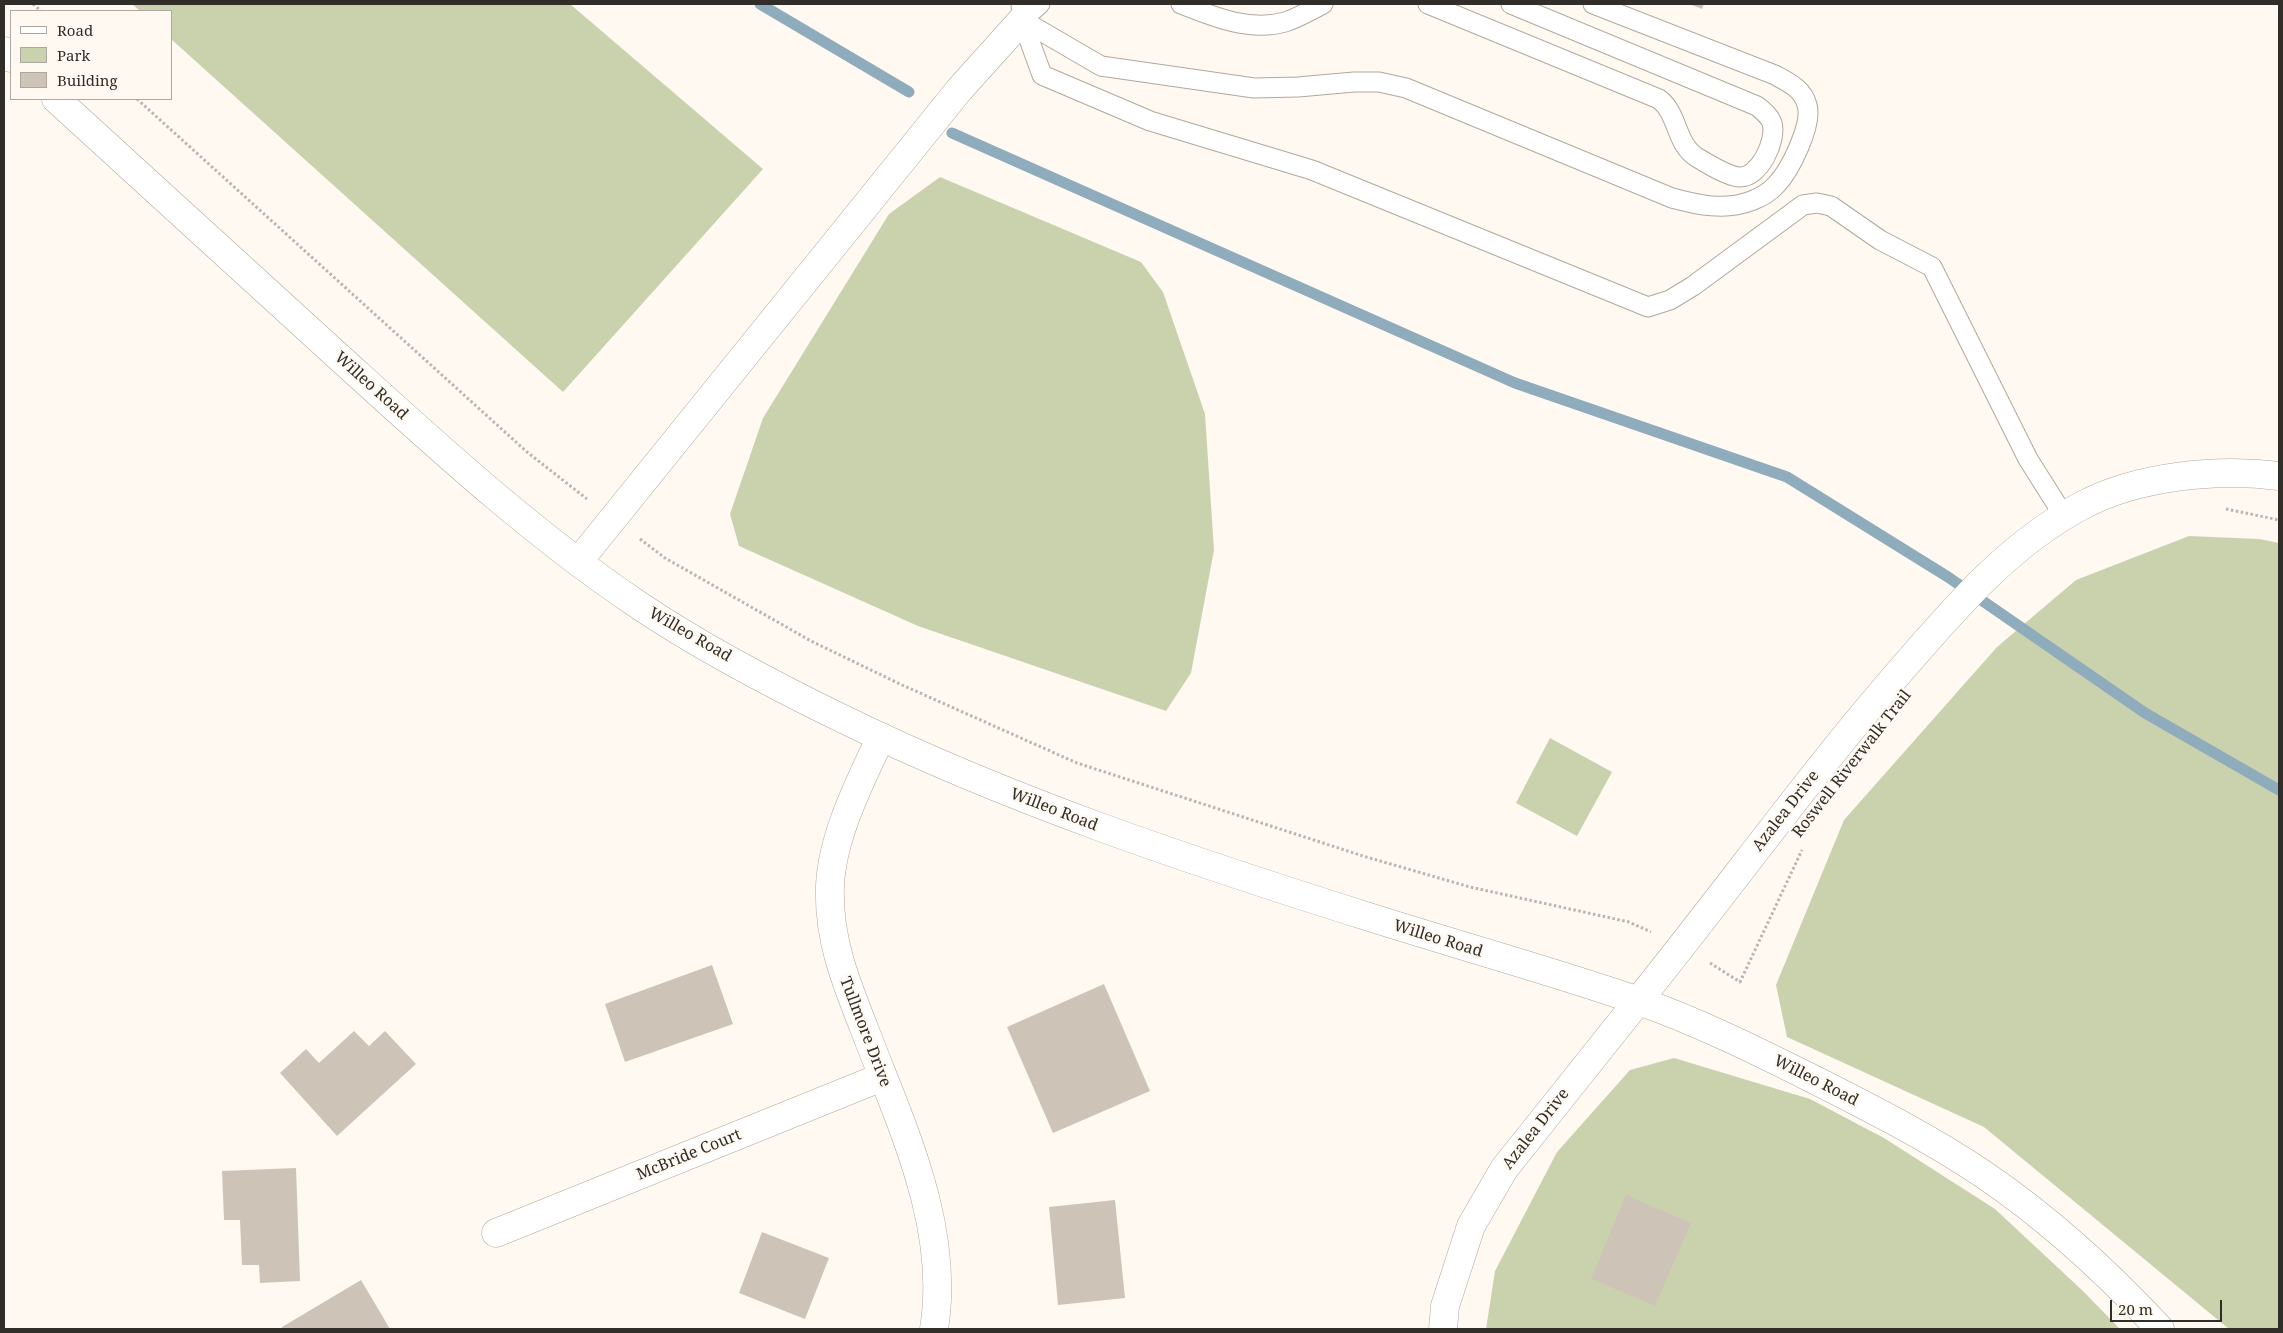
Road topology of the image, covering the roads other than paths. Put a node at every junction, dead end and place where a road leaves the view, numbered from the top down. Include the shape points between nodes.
1 (1181, 4) edge
2 (1323, 4) edge
3 (1428, 4) edge
4 (1511, 4) edge
5 (1593, 4) edge
6 (1029, 8) edge
7 (57, 100) edge
8 (2279, 476) edge
9 (2064, 516) junction
10 (578, 562) junction
11 (881, 737) junction
12 (1638, 1001) junction
13 (882, 1077) junction
14 (496, 1233) dead end
15 (934, 1329) edge
16 (1443, 1329) edge
17 (2160, 1329) edge

1 - 2 lane via 1225,20 1262,26 1288,21
3 - 4 lane via 1659,99 1669,109 1682,142 1691,154 1733,176 1746,176 1763,159 1772,140 1772,124 1757,106
5 - 6 lane via 1775,75 1797,88 1808,106 1808,116 1794,158 1776,185 1752,201 1739,205 1713,206 1672,198 1406,88 1379,82 1254,88 1101,66
6 - 9 lane via 1042,75 1150,121 1312,170 1648,307 1670,300 1693,286 1803,205 1831,206 1880,240 1932,267 2028,459
6 - 10 street via 959,90
7 - 10 street, Willeo Road via 434,444
8 - 9 street, Azalea Drive via 2212,473 2174,478 2102,496
9 - 12 street, Azalea Drive via 1989,573 1956,609 1855,724
10 - 11 street, Willeo Road via 678,630
11 - 12 street, Willeo Road via 1093,826
11 - 13 street, Tullmore Drive via 839,836 830,885 831,931 842,972
12 - 16 street, Azalea Drive via 1504,1169 1471,1226 1445,1306
12 - 17 street, Willeo Road via 1718,1032 1940,1146 1982,1173 2057,1230
13 - 14 street, McBride Court
13 - 15 street, Tullmore Drive via 921,1182 932,1232 938,1266 938,1309

